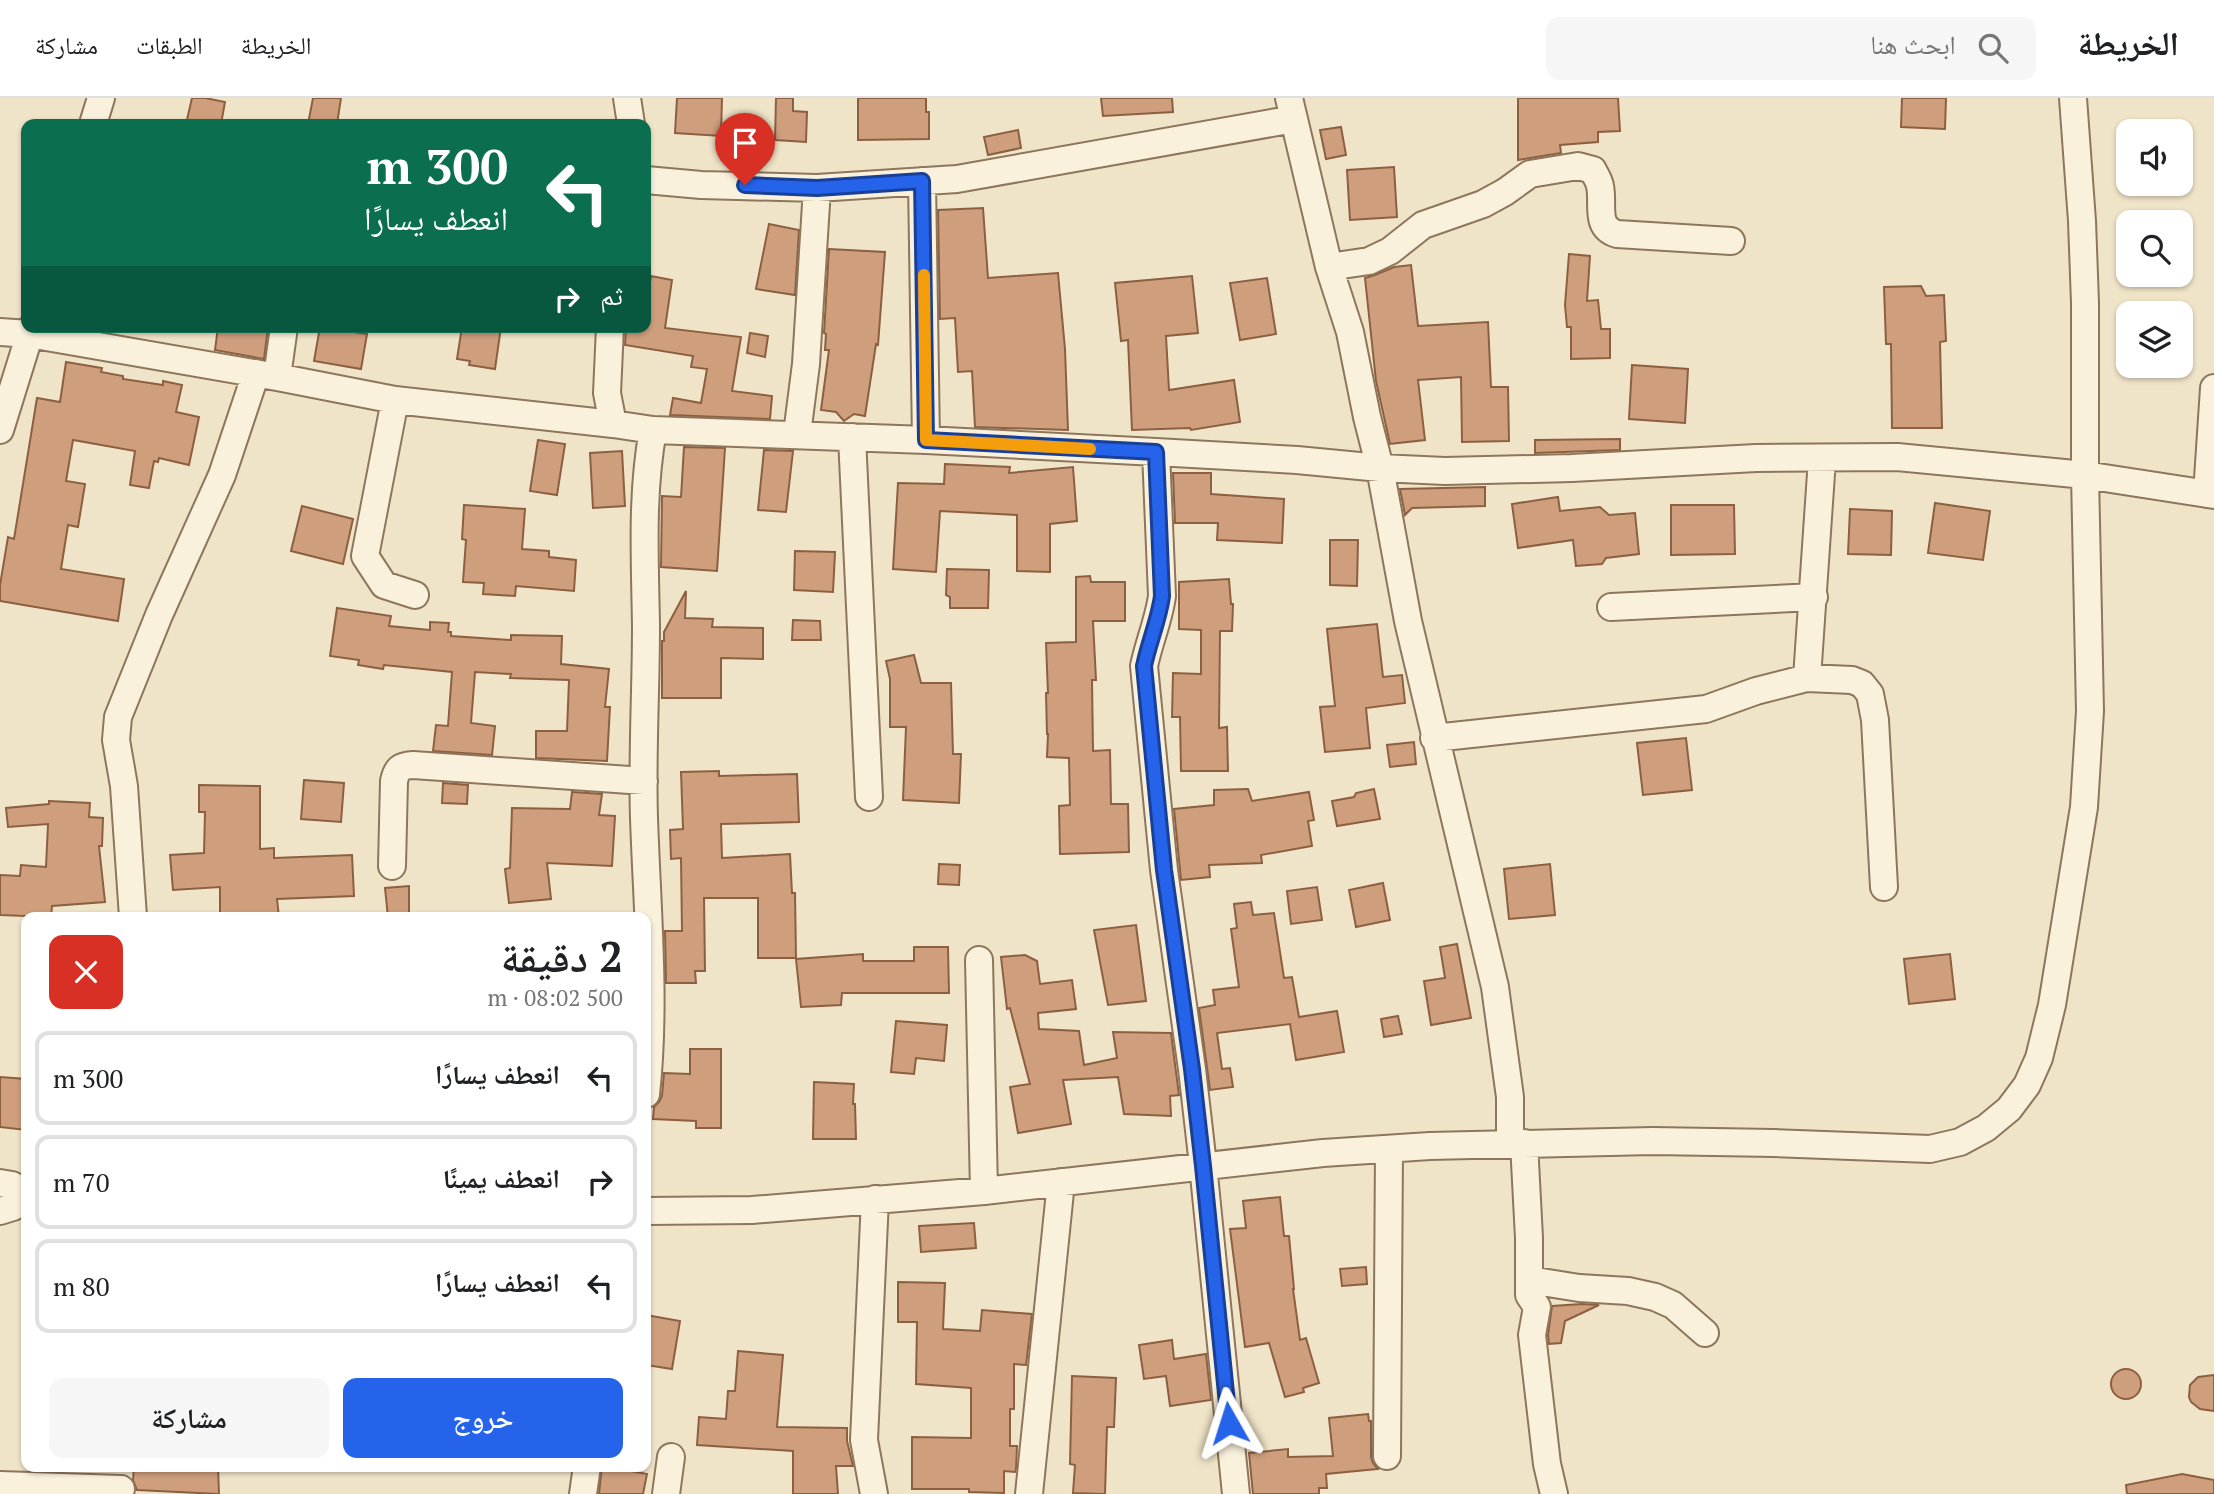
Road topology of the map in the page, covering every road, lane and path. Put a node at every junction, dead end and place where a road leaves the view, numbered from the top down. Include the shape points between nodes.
1 (101, 98) edge
2 (627, 98) edge
3 (2073, 98) edge
4 (1292, 108) edge
5 (95, 119) edge
6 (630, 119) edge
7 (651, 180) edge
8 (922, 181) junction
9 (817, 188) junction
10 (1731, 242) dead end
11 (1329, 267) junction
12 (21, 331) edge
13 (0, 332) edge
14 (30, 333) edge
15 (42, 333) edge
16 (282, 333) edge
17 (609, 333) edge
18 (267, 375) junction
19 (2214, 388) edge
20 (394, 400) junction
21 (613, 424) junction
22 (0, 430) edge
23 (653, 430) junction
24 (797, 434) junction
25 (852, 437) junction
26 (926, 440) junction
27 (1156, 452) junction
28 (1822, 459) junction
29 (1380, 468) junction
30 (2085, 475) junction
31 (2211, 494) edge
32 (415, 595) dead end
33 (1814, 597) junction
34 (1611, 607) dead end
35 (1807, 678) junction
36 (1434, 738) junction
37 (644, 781) junction
38 (869, 797) dead end
39 (393, 866) dead end
40 (1884, 887) dead end
41 (133, 912) edge
42 (647, 912) edge
43 (979, 960) dead end
44 (1517, 1144) junction
45 (1389, 1149) junction
46 (1203, 1166) junction
47 (1061, 1182) junction
48 (0, 1183) edge
49 (21, 1190) edge
50 (984, 1191) junction
51 (875, 1199) junction
52 (21, 1202) edge
53 (0, 1210) edge
54 (651, 1211) edge
55 (1529, 1280) junction
56 (1705, 1333) dead end
57 (1387, 1456) dead end
58 (671, 1457) dead end
59 (586, 1472) edge
60 (122, 1483) edge
61 (0, 1485) edge
62 (583, 1494) edge
63 (666, 1494) edge
64 (874, 1494) edge
65 (1029, 1494) edge
66 (1236, 1494) edge
67 (1554, 1494) edge

1 - 5 street
2 - 6 street
3 - 30 street via 2085,303
4 - 8 street via 957,178
4 - 11 street
7 - 9 street
8 - 9 street
8 - 26 street
9 - 24 street
10 - 11 street via 1608,231 1602,222 1600,183 1593,170 1578,166 1530,174 1483,204 1423,225 1369,261
11 - 29 street via 1350,332
12 - 13 street
14 - 22 street
15 - 18 street
16 - 18 street
17 - 21 street via 607,393
18 - 20 street
18 - 41 street via 118,717 116,740 124,786
19 - 31 street
20 - 21 street
20 - 32 street via 365,556 384,585
21 - 23 street
23 - 24 street
23 - 37 street via 646,465 644,523
24 - 25 street
25 - 26 street
25 - 38 street
26 - 27 street
27 - 29 street
27 - 46 street via 1162,596 1144,666 1164,870
28 - 29 street via 1445,471
28 - 30 street via 1897,457
28 - 33 street
29 - 36 street
30 - 31 street
30 - 44 street via 2090,711 2084,807 2039,1058 2009,1109 1960,1142 1930,1149 1653,1141
33 - 34 street
33 - 35 street
35 - 36 street via 1706,709
35 - 40 street via 1852,680 1870,694
36 - 44 street via 1495,987
37 - 39 street via 400,766 394,781
37 - 42 street
43 - 50 street
44 - 45 street
44 - 55 street via 1529,1238
45 - 46 street
45 - 57 street
46 - 47 street
46 - 66 street
47 - 50 street
47 - 65 street
48 - 49 street
50 - 51 street
51 - 54 street via 752,1210
51 - 64 street via 864,1440
52 - 53 street
55 - 56 street via 1655,1297 1673,1305
55 - 67 street via 1529,1295 1537,1307 1532,1335
58 - 63 street
59 - 62 street
60 - 61 street

